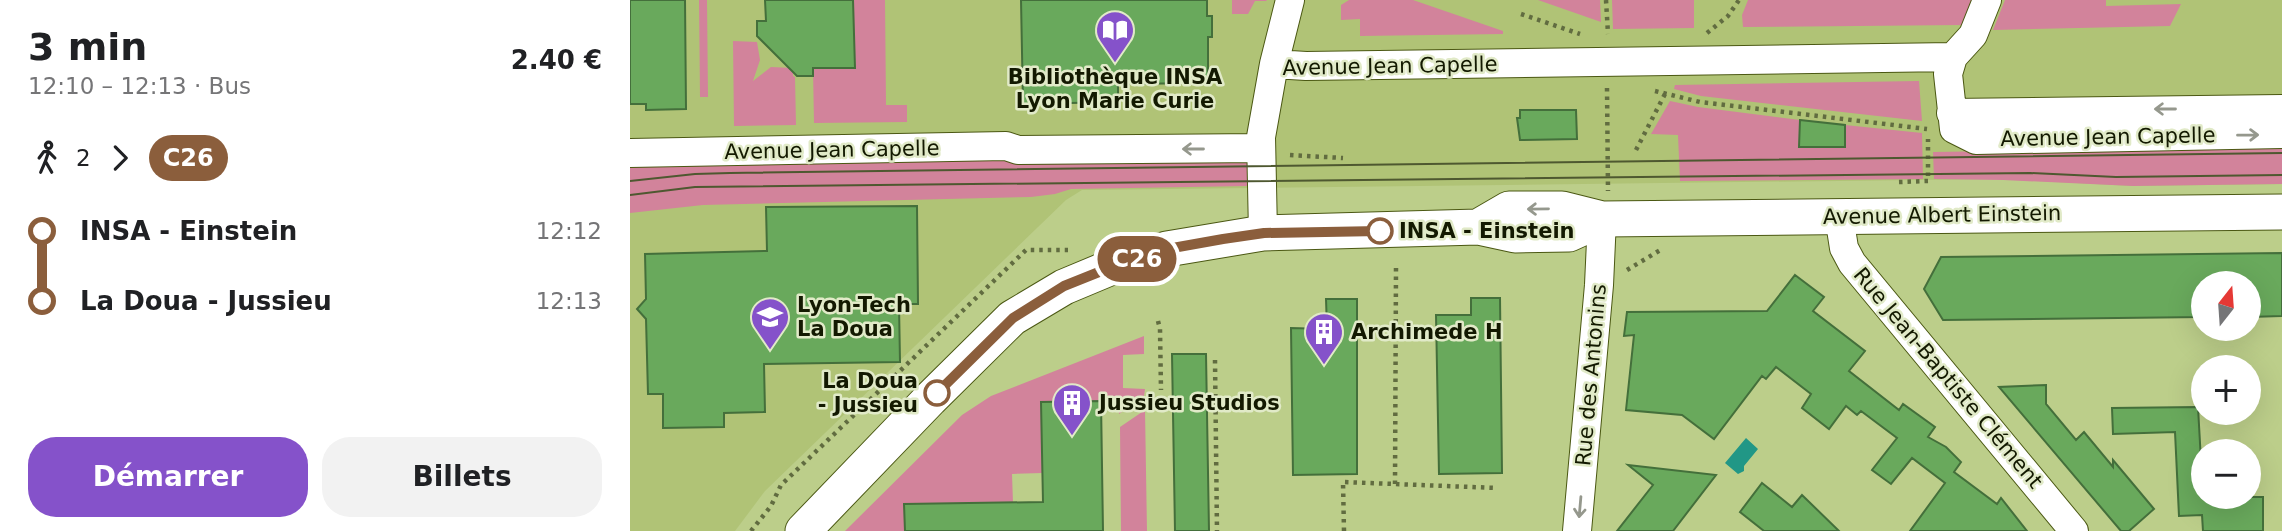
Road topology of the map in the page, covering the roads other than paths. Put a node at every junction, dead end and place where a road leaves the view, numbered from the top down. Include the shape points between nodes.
1 (1290, 0) edge
2 (1987, 0) edge
3 (1953, 57) junction
4 (1274, 64) junction
5 (2282, 109) edge
6 (1935, 119) junction
7 (2282, 134) edge
8 (1261, 148) junction
9 (630, 153) edge
10 (2282, 212) edge
11 (1839, 216) junction
12 (1602, 219) junction
13 (1264, 233) junction
14 (803, 531) edge
15 (1577, 531) edge
16 (2074, 531) edge

1 - 4 street
2 - 3 street via 1973,35
3 - 4 street, Avenue Jean Capelle
3 - 6 street
4 - 8 street, Avenue Jean Capelle
5 -> 6 street, Avenue Jean Capelle
6 -> 7 street, Avenue Jean Capelle via 1976,140
8 -> 9 street, Avenue Jean Capelle via 1018,150 1006,146
8 - 13 street
10 - 11 street, Avenue Albert Einstein
11 - 12 street, Avenue Albert Einstein
11 - 16 street, Rue Jean-Baptiste Clément via 1852,263
12 - 13 street, Avenue Albert Einstein via 1569,234 1516,235 1478,227
12 -> 15 street, Rue des Antonins
13 - 14 street, Avenue Albert Einstein via 1167,249 1064,286 1039,301 982,347

